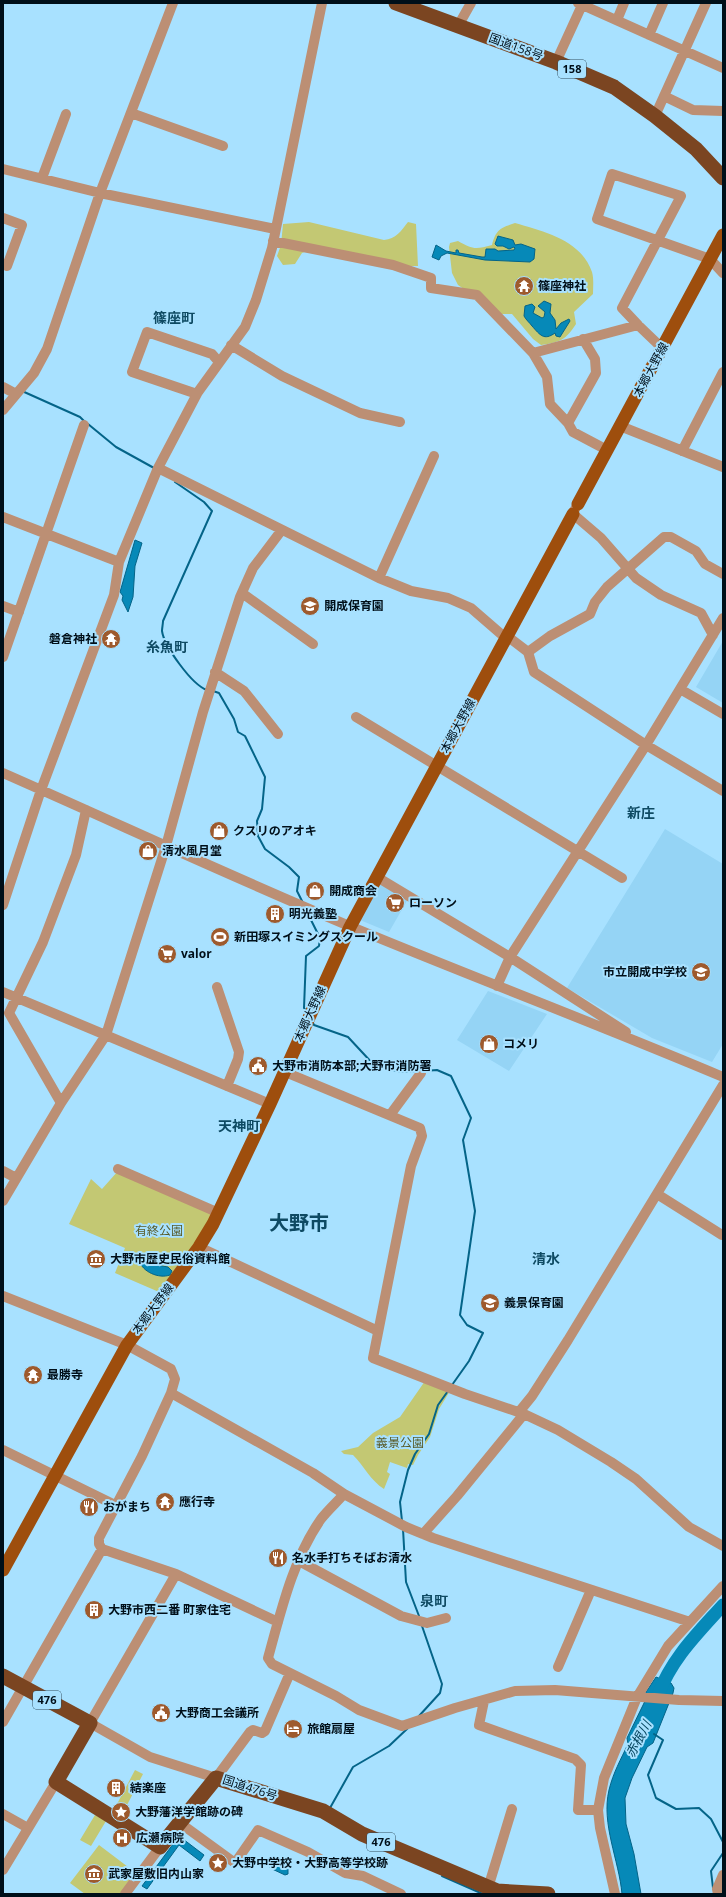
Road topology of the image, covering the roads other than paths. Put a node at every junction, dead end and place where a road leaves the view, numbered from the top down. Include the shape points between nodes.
1 (173, 3) edge
2 (322, 3) edge
3 (396, 3) edge
4 (471, 3) edge
5 (624, 3) edge
6 (663, 3) edge
7 (706, 3) edge
8 (581, 4) edge
9 (617, 20) junction
10 (458, 26) junction
11 (649, 35) junction
12 (684, 51) junction
13 (556, 62) junction
14 (723, 68) edge
15 (664, 96) junction
16 (723, 111) edge
17 (131, 113) junction
18 (66, 114) dead end
19 (655, 116) junction
20 (223, 146) dead end
21 (3, 168) edge
22 (42, 178) junction
23 (723, 178) edge
24 (100, 193) junction
25 (3, 218) edge
26 (275, 229) junction
27 (723, 235) edge
28 (273, 241) junction
29 (659, 241) junction
30 (710, 259) junction
31 (3, 264) edge
32 (723, 273) edge
33 (638, 325) junction
34 (583, 339) junction
35 (231, 345) junction
36 (662, 348) junction
37 (533, 353) junction
38 (219, 362) junction
39 (723, 372) edge
40 (3, 387) edge
41 (16, 394) junction
42 (197, 394) junction
43 (3, 410) edge
44 (400, 422) dead end
45 (568, 423) junction
46 (84, 425) dead end
47 (620, 426) junction
48 (607, 450) junction
49 (682, 451) junction
50 (434, 456) dead end
51 (723, 467) edge
52 (158, 468) junction
53 (576, 509) junction
54 (3, 517) edge
55 (281, 531) junction
56 (47, 534) junction
57 (119, 562) junction
58 (628, 568) junction
59 (723, 574) edge
60 (379, 578) junction
61 (242, 593) junction
62 (3, 606) edge
63 (18, 612) junction
64 (723, 618) edge
65 (713, 635) junction
66 (507, 636) junction
67 (313, 644) dead end
68 (528, 652) junction
69 (3, 657) edge
70 (215, 672) junction
71 (680, 689) junction
72 (723, 714) edge
73 (356, 717) dead end
74 (278, 734) dead end
75 (646, 745) junction
76 (436, 766) junction
77 (3, 773) edge
78 (41, 790) junction
79 (723, 792) edge
80 (86, 810) junction
81 (166, 846) junction
82 (578, 852) junction
83 (377, 876) junction
84 (622, 878) dead end
85 (3, 906) edge
86 (350, 926) junction
87 (510, 957) junction
88 (497, 986) junction
89 (217, 987) dead end
90 (3, 992) edge
91 (16, 997) junction
92 (106, 1035) junction
93 (642, 1043) junction
94 (284, 1072) junction
95 (422, 1073) dead end
96 (723, 1077) edge
97 (723, 1085) edge
98 (227, 1086) junction
99 (61, 1103) junction
100 (270, 1104) junction
101 (390, 1116) junction
102 (118, 1169) dead end
103 (3, 1171) edge
104 (16, 1178) junction
105 (656, 1194) junction
106 (3, 1201) edge
107 (219, 1213) junction
108 (722, 1235) edge
109 (199, 1247) junction
110 (3, 1296) edge
111 (378, 1331) junction
112 (127, 1345) junction
113 (171, 1393) junction
114 (522, 1413) junction
115 (3, 1450) edge
116 (55, 1476) junction
117 (344, 1494) junction
118 (117, 1506) junction
119 (423, 1534) junction
120 (723, 1546) edge
121 (102, 1549) junction
122 (299, 1561) junction
123 (3, 1570) edge
124 (176, 1574) junction
125 (723, 1586) edge
126 (591, 1590) junction
127 (446, 1618) dead end
128 (278, 1622) junction
129 (690, 1622) junction
130 (558, 1667) dead end
131 (290, 1673) junction
132 (3, 1676) edge
133 (23, 1687) junction
134 (640, 1697) junction
135 (484, 1701) junction
136 (723, 1701) edge
137 (3, 1722) edge
138 (90, 1723) junction
139 (216, 1778) junction
140 (56, 1782) junction
141 (512, 1809) dead end
142 (598, 1810) junction
143 (3, 1814) edge
144 (180, 1823) junction
145 (28, 1828) junction
146 (160, 1847) junction
147 (3, 1870) edge
148 (723, 1875) edge
149 (488, 1888) junction
150 (125, 1894) edge
151 (401, 1894) edge
152 (548, 1894) edge
153 (615, 1894) edge
154 (718, 1894) edge

1 - 17 street
2 - 26 street
3 - 10 highway, 国道158号 / 158
4 - 10 street
5 - 9 street
6 - 11 street
7 - 12 street
8 - 9 street
8 - 13 street
9 - 11 street
10 - 13 highway, 国道158号 / 158
11 - 12 street
12 - 14 street
12 - 15 street
13 - 19 highway, 国道158号 / 158 via 614,88
15 - 16 street via 693,110
15 - 19 street
17 - 20 street
17 - 24 street
18 - 22 street
19 - 23 highway, 国道158号 / 158 via 696,150
21 - 22 street
22 - 24 street
24 - 26 street
24 - 41 street via 47,349 34,373
25 - 31 street via 22,225 7,266
26 - 28 street
27 - 30 main road, 本郷大野線
28 - 35 street via 256,300 245,327
28 - 37 street via 393,265 431,278 431,288 477,295
29 - 29 street via 597,219 612,174 681,196
29 - 30 street
29 - 33 street via 622,308
30 - 32 street
30 - 36 main road, 本郷大野線
33 - 34 street
33 - 36 street
34 - 37 street
34 - 45 street via 594,359 596,372
35 - 38 street
35 - 44 street via 282,376 360,413
36 - 47 main road, 本郷大野線
37 - 45 street via 547,377 550,404
38 - 42 street
38 - 42 street via 212,354 147,332 132,372
39 - 49 street
40 - 41 street
41 - 43 street
42 - 52 street
45 - 48 street via 573,432
46 - 56 street
47 - 48 main road, 本郷大野線
47 - 49 street
48 - 53 main road, 本郷大野線
49 - 51 street
50 - 60 street
52 - 55 street
52 - 57 street
53 - 58 street
53 - 66 main road, 本郷大野線
54 - 56 street
55 - 60 street
55 - 61 street via 252,568
56 - 57 street
56 - 63 street
57 - 78 street via 114,596
58 - 59 street via 664,537 671,537 696,551 705,564
58 - 65 street via 636,578 661,595 701,613
58 - 68 street via 595,602 590,614 550,636
60 - 66 street via 411,591 448,598 471,608 501,634
61 - 67 street
61 - 70 street
62 - 63 street
63 - 69 street
64 - 65 street
65 - 71 street
66 - 68 street
66 - 76 main road, 本郷大野線
68 - 75 street via 534,672
70 - 74 street via 244,691
70 - 81 street
71 - 72 street
71 - 75 street
73 - 76 street
75 - 79 street
75 - 82 street
76 - 82 street
76 - 83 main road, 本郷大野線
77 - 78 street
78 - 80 street
78 - 85 street
80 - 81 street
80 - 91 street via 76,855 42,942
81 - 86 street
81 - 92 street
82 - 84 street
82 - 87 street
83 - 86 main road, 本郷大野線
83 - 87 street
86 - 88 street
86 - 94 main road, 本郷大野線
87 - 88 street
87 - 93 street
88 - 93 street
89 - 98 street via 239,1052
90 - 91 street
91 - 92 street
91 - 99 street via 9,1013
92 - 98 street
92 - 99 street
93 - 96 street
94 - 100 main road, 本郷大野線
94 - 101 street
95 - 101 street
97 - 105 street
98 - 100 street
99 - 104 street
100 - 107 main road, 本郷大野線
101 - 111 street via 420,1128 422,1136 411,1166
102 - 107 street
103 - 104 street
104 - 106 street
105 - 108 street
105 - 114 street
107 - 109 main road, 本郷大野線
109 - 111 street
109 - 112 main road, 本郷大野線
110 - 112 street
111 - 114 street via 373,1358
112 - 113 street via 171,1369 175,1379
112 - 116 main road, 本郷大野線
113 - 117 street via 313,1473
113 - 118 street
114 - 119 street via 457,1496
114 - 120 street via 558,1430 611,1462 636,1480 689,1527
115 - 116 street
116 - 118 street
116 - 123 main road, 本郷大野線
117 - 119 street
117 - 122 street via 320,1521
118 - 121 street via 99,1538
119 - 126 street
121 - 124 street
121 - 133 street
122 - 127 street via 402,1616 427,1623
122 - 128 street
124 - 128 street
124 - 138 street
125 - 129 street
126 - 129 street
126 - 130 street
128 - 131 street via 268,1658 272,1664
129 - 134 street via 668,1646
131 - 135 street via 360,1710 402,1726
131 - 139 street via 265,1731 250,1732
132 - 133 highway, 476
133 - 137 street
133 - 138 highway, 476
134 - 135 street via 555,1690 515,1691
134 - 136 street
134 - 142 street via 604,1778
135 - 142 street via 479,1725 574,1759 581,1765 578,1810
138 - 139 street via 150,1757
138 - 140 highway
139 - 144 highway, 国道476号
139 - 149 highway, 国道476号 / 476 via 327,1813 362,1834
140 - 145 street
140 - 146 highway
141 - 149 street
142 - 153 street
143 - 145 street
144 - 146 highway, 国道476号
144 - 151 street via 235,1863 258,1830 308,1852 345,1873 363,1876
145 - 147 street
146 - 150 street
148 - 154 street via 717,1889
149 - 152 highway, 国道476号 / 476 via 501,1892

